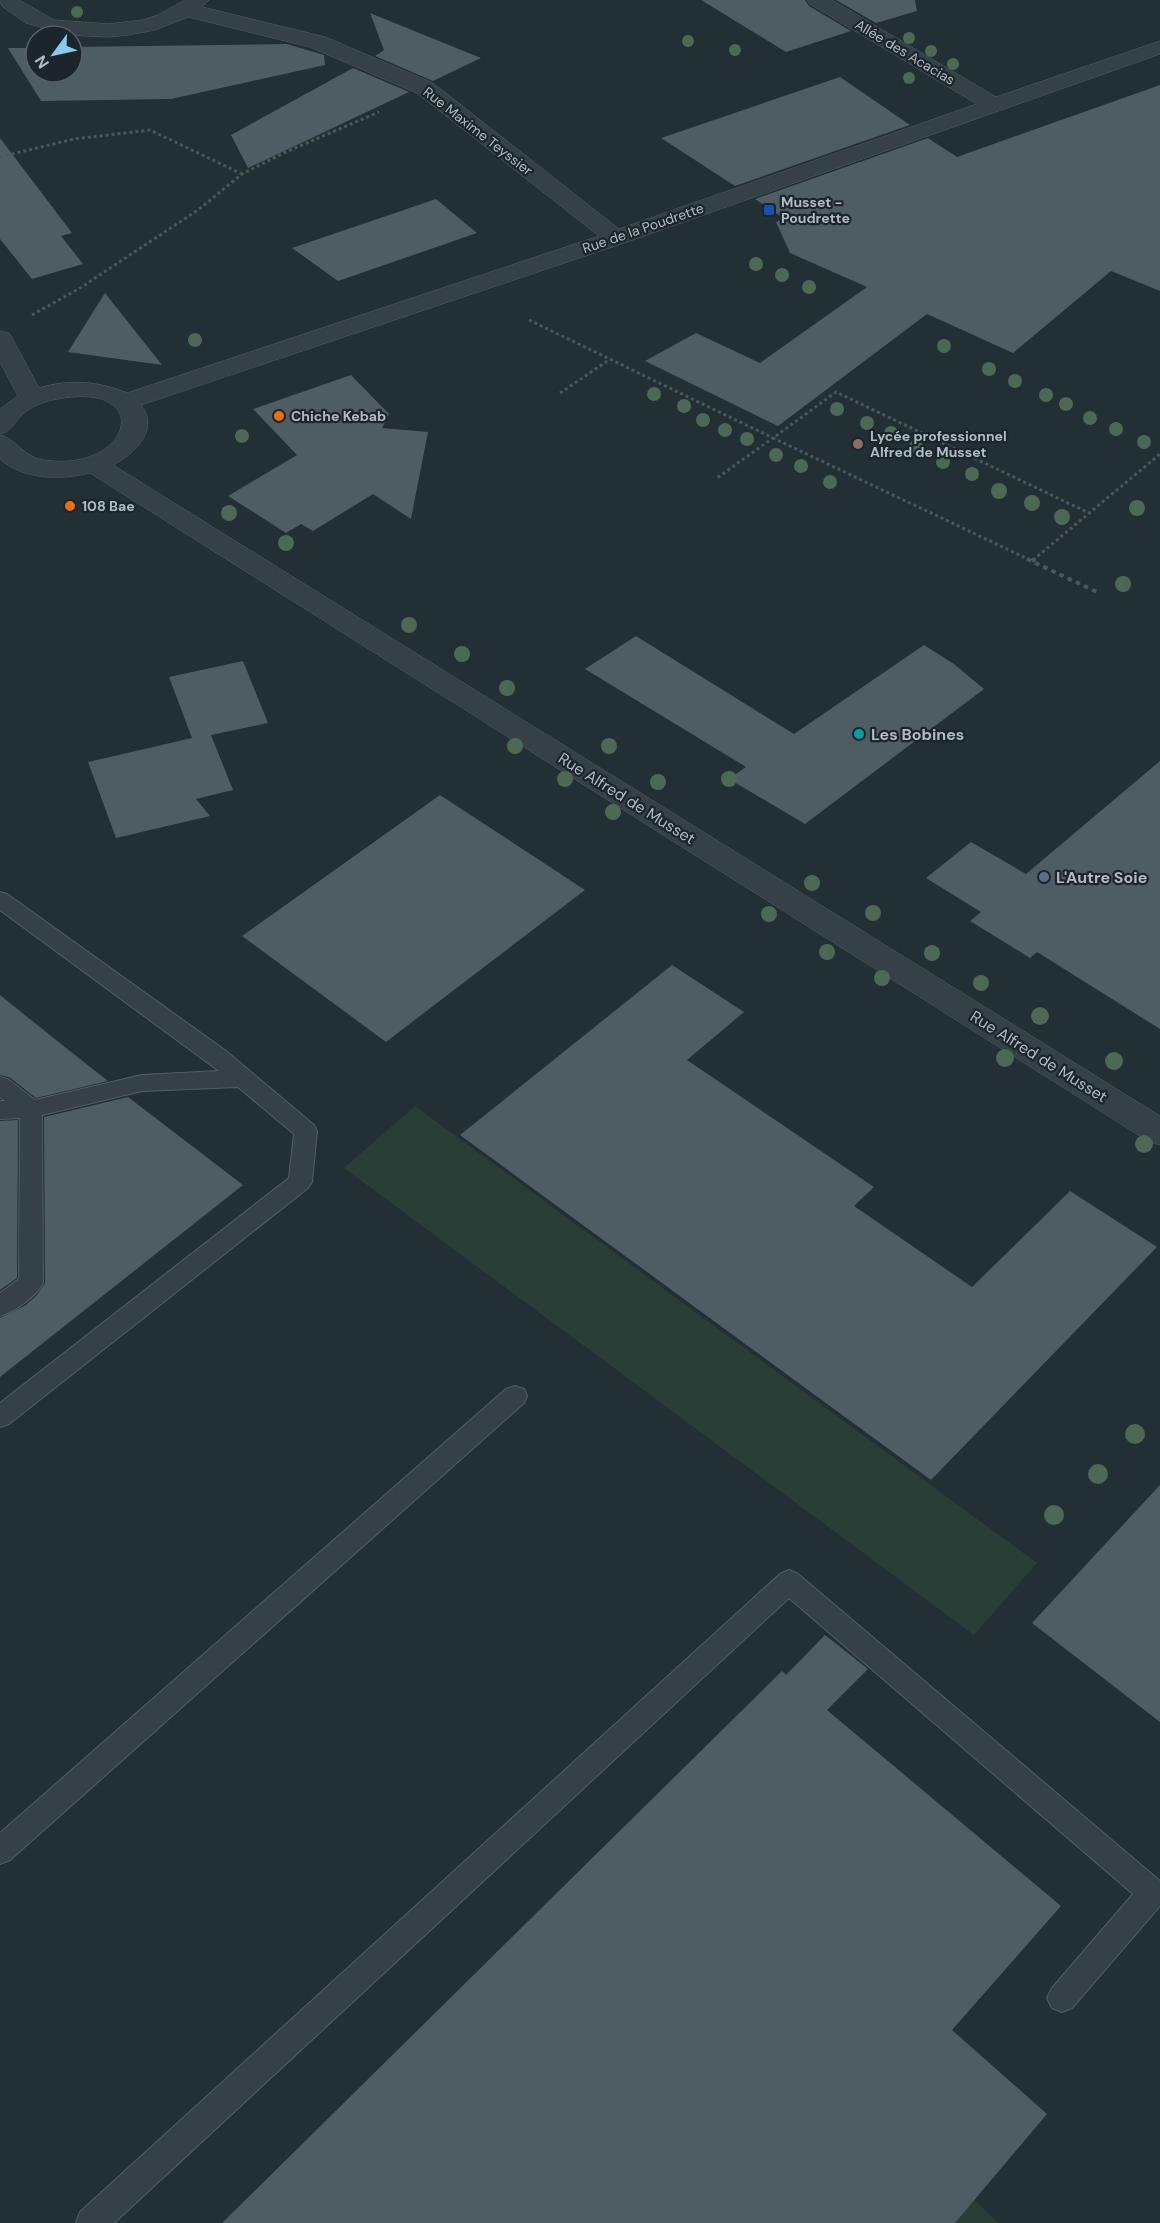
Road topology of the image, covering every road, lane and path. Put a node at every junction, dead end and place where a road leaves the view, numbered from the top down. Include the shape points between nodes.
1 (817, 0) edge
2 (6, 3) edge
3 (193, 5) edge
4 (1160, 47) edge
5 (425, 88) junction
6 (994, 105) junction
7 (0, 157) edge
8 (242, 174) junction
9 (616, 238) junction
10 (30, 316) dead end
11 (529, 320) dead end
12 (0, 338) edge
13 (610, 359) junction
14 (560, 393) dead end
15 (31, 397) junction
16 (124, 402) junction
17 (0, 426) edge
18 (773, 438) junction
19 (2, 450) edge
20 (1160, 454) edge
21 (94, 464) junction
22 (717, 478) dead end
23 (1089, 513) junction
24 (1032, 561) junction
25 (1097, 592) dead end
26 (0, 899) edge
27 (240, 1078) junction
28 (0, 1085) edge
29 (31, 1109) junction
30 (0, 1110) edge
31 (1160, 1131) edge
32 (0, 1306) edge
33 (515, 1396) dead end
34 (0, 1417) edge
35 (0, 1851) edge
36 (1062, 1998) dead end
37 (91, 2223) edge

1 - 6 street, Allée des Acacias
2 - 3 street via 48,25 81,31 112,31 150,24
3 - 5 street, Rue Maxime Teyssier via 317,42
4 - 6 street, Rue de la Poudrette
5 - 8 path
5 - 9 street, Rue Maxime Teyssier
6 - 9 street, Rue de la Poudrette
7 - 8 path via 74,139 150,130
8 - 10 path via 198,210 80,288
9 - 16 street, Rue de la Poudrette
11 - 13 path
12 - 15 street
13 - 14 path
13 - 18 path
15 - 16 street via 70,388 100,391
15 - 17 street via 15,406
16 - 21 street via 133,411 134,435 119,451
18 - 22 path
18 - 23 path via 836,392
18 - 24 path
19 - 21 street via 35,467 75,469
20 - 23 path
21 - 31 street, Rue Alfred de Musset
23 - 24 path
24 - 25 path
26 - 27 lane via 218,1057
27 - 29 lane via 142,1083
27 - 34 lane via 306,1131 300,1182
28 - 29 lane
29 - 30 lane
29 - 32 lane via 31,1283
33 - 35 lane
36 - 37 lane via 1153,1893 789,1582

